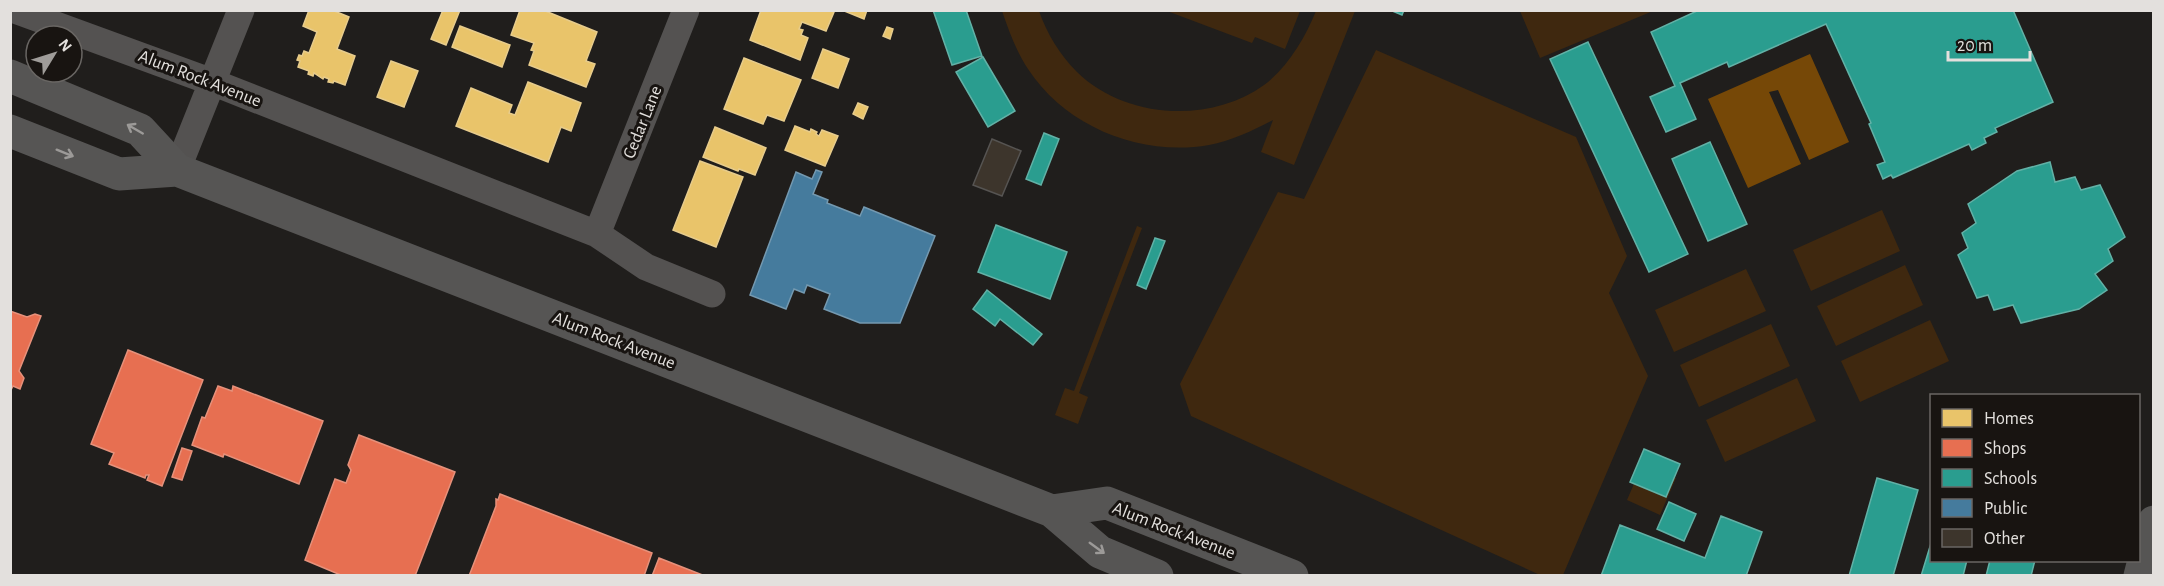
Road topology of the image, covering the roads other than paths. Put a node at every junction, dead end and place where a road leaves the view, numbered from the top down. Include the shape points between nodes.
1 (15, 10) edge
2 (240, 10) edge
3 (686, 10) edge
4 (10, 76) edge
5 (212, 81) junction
6 (10, 131) edge
7 (177, 170) junction
8 (597, 234) junction
9 (712, 294) dead end
10 (1052, 511) junction
11 (2154, 522) edge
12 (1157, 576) edge
13 (1292, 576) edge
14 (2140, 576) edge

1 - 5 street, Alum Rock Avenue
2 - 5 street
3 - 8 street, Cedar Lane
7 -> 4 main road, Alum Rock Avenue via 140,130
5 - 7 street
5 - 8 street, Alum Rock Avenue
6 -> 7 main road, Alum Rock Avenue via 119,174
7 - 10 main road, Alum Rock Avenue
8 - 9 street, Alum Rock Avenue via 646,267
10 -> 12 main road, Alum Rock Avenue via 1100,552
10 - 13 main road, Alum Rock Avenue via 1107,503
11 - 14 main road

